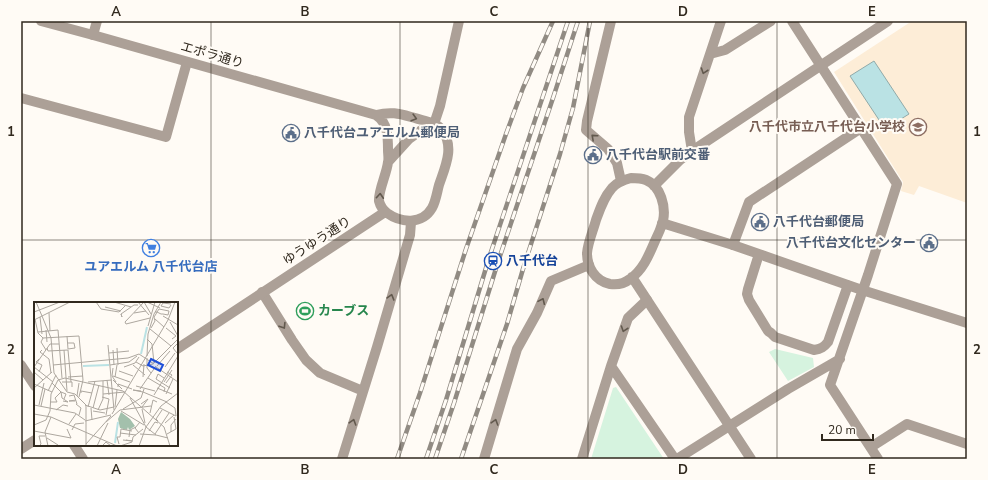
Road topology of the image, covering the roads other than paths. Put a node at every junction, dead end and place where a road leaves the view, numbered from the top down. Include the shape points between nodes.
1 (41, 21) edge
2 (97, 21) edge
3 (458, 21) edge
4 (610, 21) edge
5 (721, 21) edge
6 (771, 21) edge
7 (792, 21) edge
8 (888, 21) edge
9 (93, 35) junction
10 (710, 54) junction
11 (187, 62) junction
12 (820, 65) junction
13 (21, 98) edge
14 (376, 115) junction
15 (434, 124) junction
16 (861, 128) junction
17 (692, 151) junction
18 (389, 162) junction
19 (621, 181) junction
20 (654, 186) junction
21 (385, 212) junction
22 (411, 222) junction
23 (662, 223) junction
24 (733, 245) junction
25 (759, 254) junction
26 (589, 265) junction
27 (632, 277) junction
28 (848, 285) junction
29 (862, 290) junction
30 (262, 292) junction
31 (647, 300) junction
32 (967, 323) edge
33 (178, 348) edge
34 (840, 358) junction
35 (21, 365) edge
36 (612, 366) junction
37 (34, 384) edge
38 (363, 391) junction
39 (730, 426) junction
40 (34, 441) edge
41 (967, 444) edge
42 (75, 446) edge
43 (871, 447) junction
44 (21, 449) edge
45 (83, 459) edge
46 (342, 459) edge
47 (484, 459) edge
48 (582, 459) edge
49 (676, 459) edge
50 (751, 459) edge
51 (878, 459) edge

1 - 9 street, エポラ通り
2 - 9 street
3 - 15 street
19 -> 4 street via 617,163 608,149 586,130
5 - 10 street
6 - 10 street via 725,50
7 - 12 street
8 - 12 street
9 - 11 street, エポラ通り
10 -> 17 street via 689,117
11 - 13 street via 166,137
11 - 14 street, エポラ通り
12 - 16 street
12 - 17 street
14 -> 15 street via 396,112
14 - 18 street via 381,118 386,128
15 - 18 street via 409,139
15 - 22 street via 442,130 447,142 448,160 432,207 426,214
16 - 24 street via 749,202
16 - 29 street via 897,184
17 - 20 street
21 -> 18 street via 379,200
19 - 20 street via 641,178
19 - 26 street via 613,187 602,205 589,243
20 - 23 street via 664,206
21 - 22 street via 400,220
21 - 30 street, ゆうゆう通り
38 -> 22 street via 410,235
23 - 24 street
23 - 27 street via 644,264
24 - 25 street
25 - 28 street
25 - 28 street via 747,294 768,330 775,337 814,350 824,347
26 - 27 street via 596,277 603,282 620,284
47 -> 26 street via 517,349 551,281
27 - 31 street
28 - 29 street
29 - 32 street
29 - 34 street
30 - 33 street, ゆうゆう通り
30 -> 38 street via 306,360 320,373
31 -> 36 street via 628,318
31 - 39 street
34 - 39 street
34 - 43 street via 830,385
35 - 37 street
36 - 48 street
36 - 49 street
46 -> 38 street
39 - 49 street
39 - 50 street
40 - 44 street
41 - 43 street via 907,424
42 - 45 street
43 - 51 street

